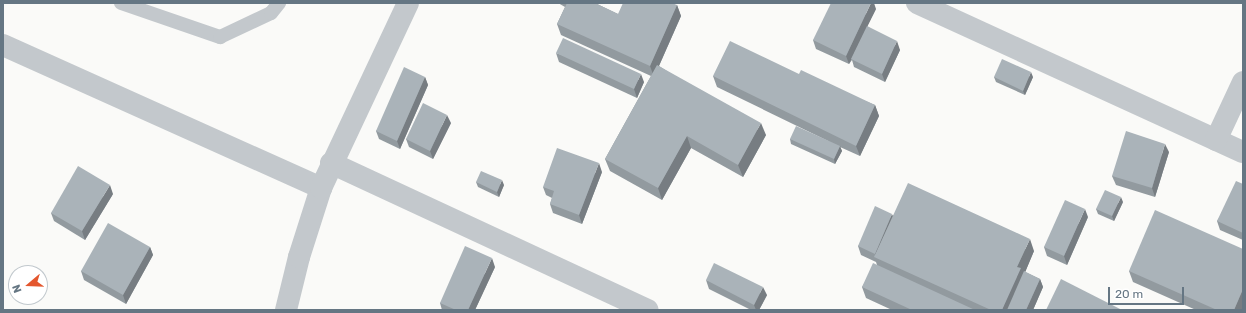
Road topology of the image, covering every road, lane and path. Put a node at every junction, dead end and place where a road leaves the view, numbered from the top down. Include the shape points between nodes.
1 (121, 3) edge
2 (279, 3) edge
3 (408, 3) edge
4 (917, 3) edge
5 (3, 45) edge
6 (1243, 82) edge
7 (1216, 140) junction
8 (1243, 152) edge
9 (331, 163) junction
10 (321, 188) junction
11 (286, 310) edge
12 (647, 310) edge

1 - 2 lane via 220,37 271,13
3 - 9 street
4 - 7 street
5 - 10 street
6 - 7 street
7 - 8 street
9 - 10 street
9 - 12 street
10 - 11 street

